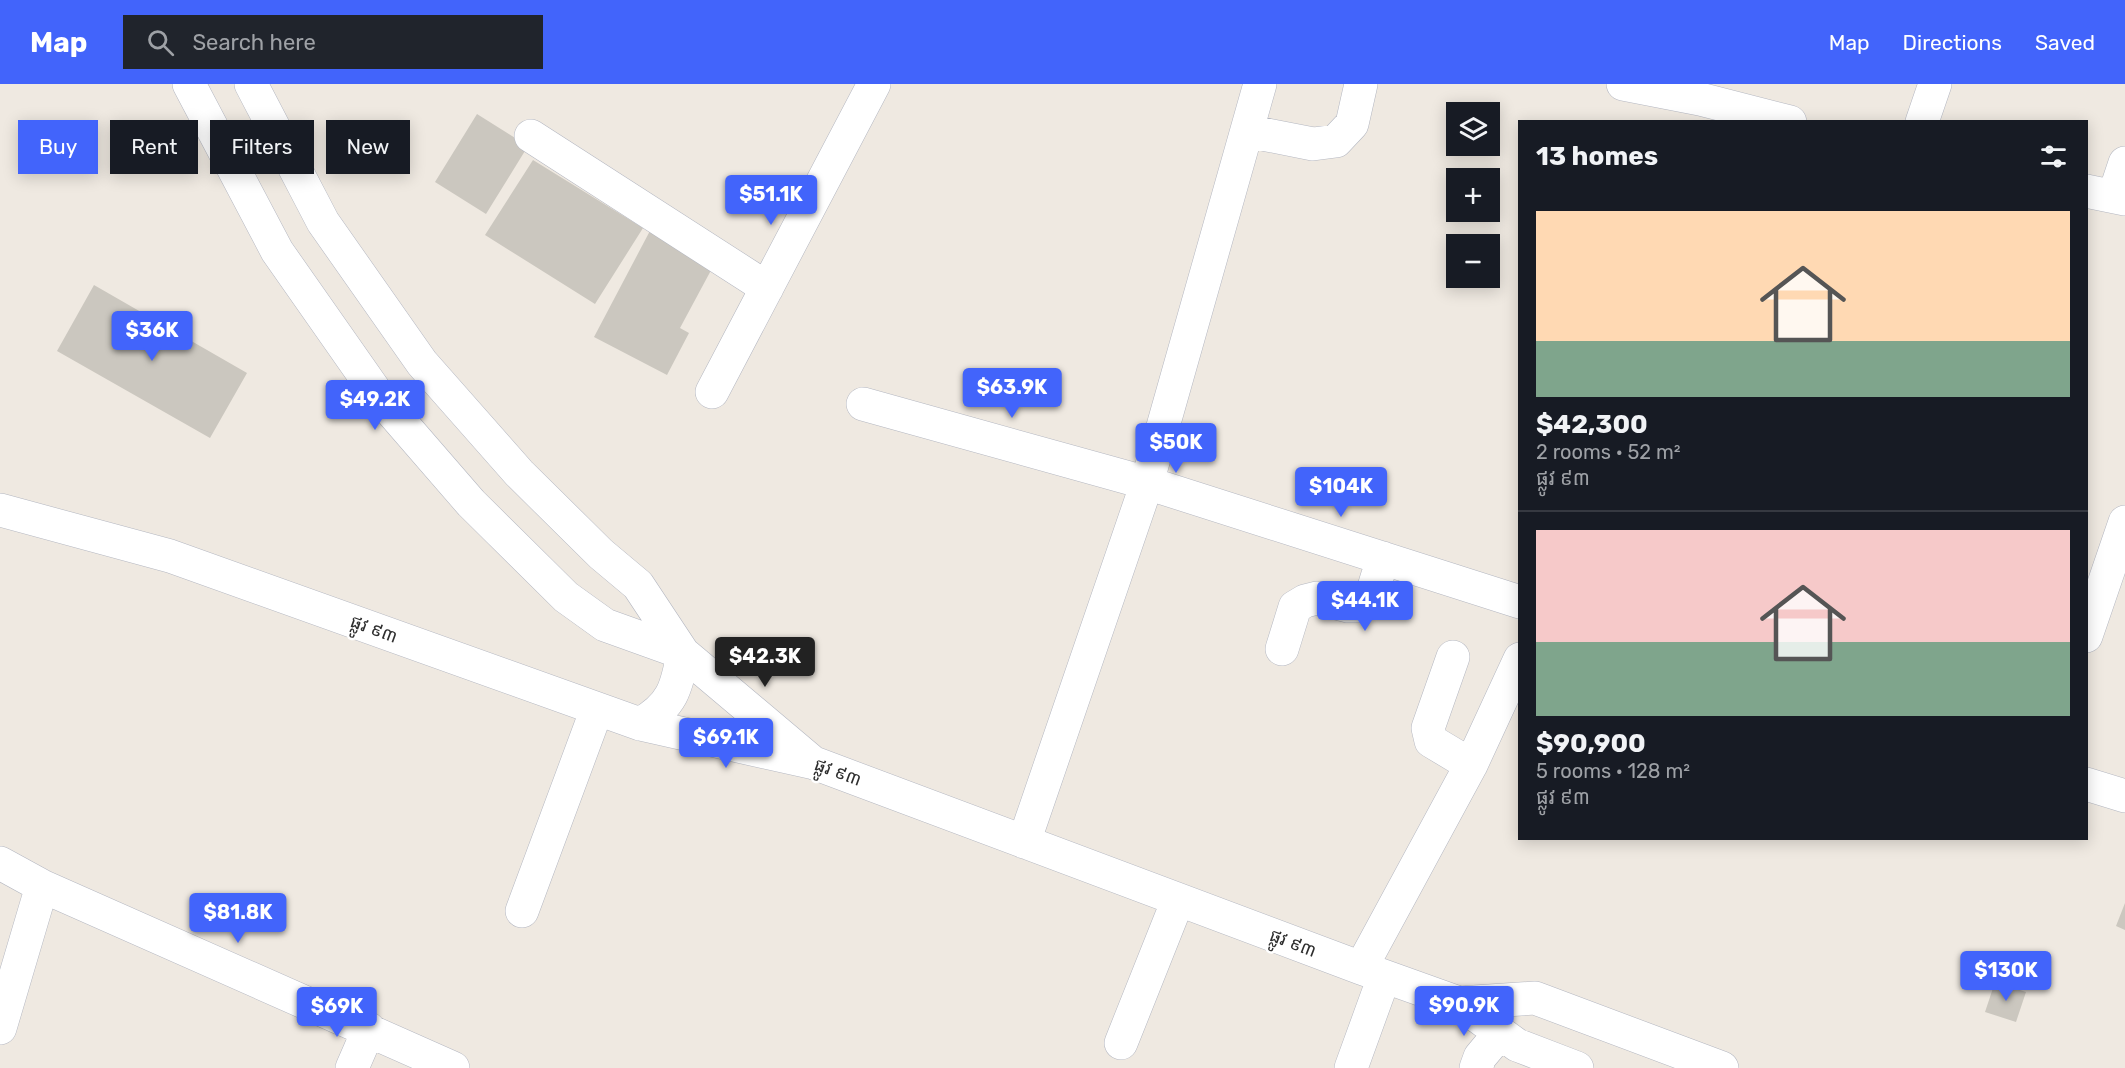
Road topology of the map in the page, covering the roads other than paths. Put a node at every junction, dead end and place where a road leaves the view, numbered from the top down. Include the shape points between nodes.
1 (189, 84) edge
2 (251, 84) edge
3 (874, 84) edge
4 (1260, 84) edge
5 (1361, 84) edge
6 (1623, 84) edge
7 (1935, 84) edge
8 (1692, 100) edge
9 (1781, 120) edge
10 (1923, 120) edge
11 (1247, 130) junction
12 (531, 136) dead end
13 (2125, 163) edge
14 (2108, 195) edge
15 (767, 288) junction
16 (712, 392) dead end
17 (863, 404) dead end
18 (1147, 483) junction
19 (0, 510) edge
20 (2125, 522) edge
21 (1383, 558) junction
22 (1518, 601) edge
23 (2088, 630) edge
24 (1282, 649) dead end
25 (683, 653) junction
26 (1453, 657) dead end
27 (1518, 663) edge
28 (597, 709) junction
29 (640, 724) junction
30 (814, 763) junction
31 (1471, 765) junction
32 (2088, 785) edge
33 (2125, 796) edge
34 (1024, 842) junction
35 (0, 863) edge
36 (42, 886) junction
37 (1178, 900) junction
38 (522, 911) dead end
39 (1372, 972) junction
40 (1459, 1003) junction
41 (0, 1028) edge
42 (369, 1029) junction
43 (1500, 1033) junction
44 (1120, 1043) dead end
45 (352, 1068) edge
46 (453, 1068) edge
47 (1351, 1068) edge
48 (1476, 1068) edge
49 (1576, 1068) edge
50 (1722, 1068) edge

1 - 25 street via 277,251 387,407 471,503 566,597 605,625
2 - 25 street via 323,222 422,363 519,473 638,585
3 - 15 street
4 - 11 street
5 - 11 street via 1352,124 1336,141 1313,144
6 - 8 street
7 - 10 street
8 - 9 street
11 - 18 street
12 - 15 street
13 - 14 street
15 - 16 street
17 - 18 street
18 - 21 street
18 - 34 street
19 - 28 street, ផ្លូវ ៩៣ via 170,556
20 - 23 street
21 - 22 street
21 - 24 street via 1371,597 1362,606 1317,598 1295,607
25 - 29 street via 671,696 657,714
25 - 30 street
26 - 31 street via 1428,728 1429,735 1431,741
27 - 31 street
28 - 29 street, ផ្លូវ ៩៣
28 - 38 street
29 - 30 street, ផ្លូវ ៩៣
30 - 34 street, ផ្លូវ ៩៣
31 - 39 street
32 - 33 street
34 - 37 street, ផ្លូវ ៩៣
35 - 36 street
36 - 41 street
36 - 42 street
37 - 39 street, ផ្លូវ ៩៣
37 - 44 street
39 - 40 street, ផ្លូវ ៩៣
39 - 47 street
40 - 43 street, ផ្លូវ ៩៣
40 - 50 street, ផ្លូវ ៩៣ via 1535,998
42 - 45 street
42 - 46 street
43 - 48 street
43 - 49 street, ផ្លូវ ៩៣ via 1517,1046

